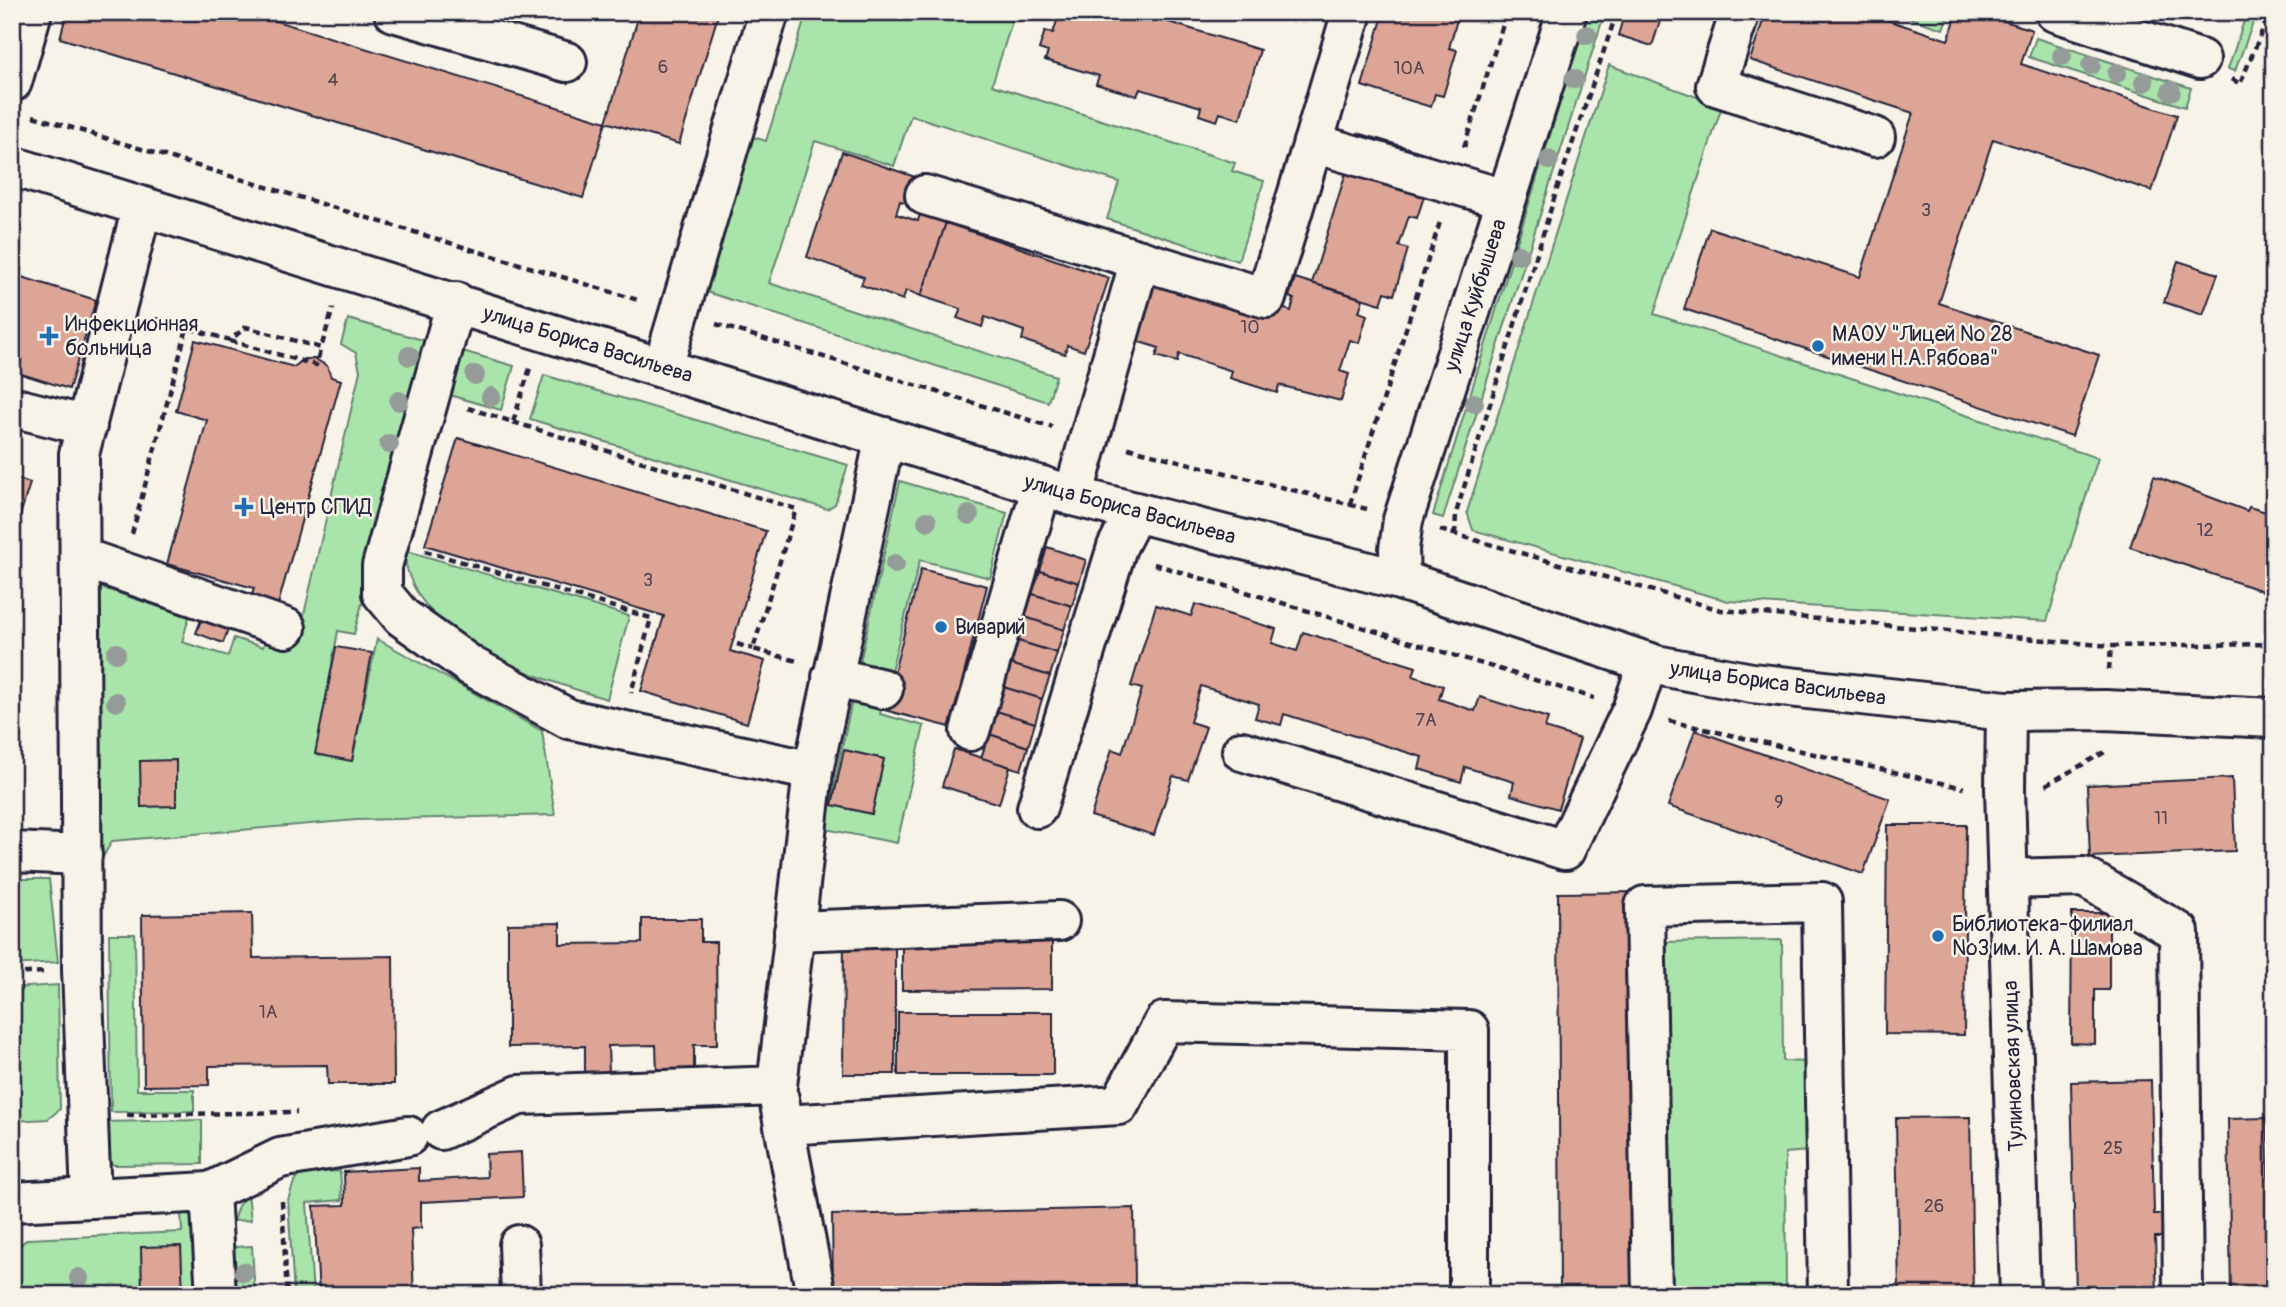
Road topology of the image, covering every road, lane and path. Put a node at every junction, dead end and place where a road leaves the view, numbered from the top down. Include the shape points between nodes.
1 (32, 12) edge
2 (394, 12) edge
3 (769, 12) edge
4 (1352, 12) edge
5 (1507, 12) edge
6 (1567, 12) edge
7 (1617, 12) edge
8 (1740, 12) edge
9 (2055, 12) edge
10 (2200, 59) dead end
11 (567, 62) dead end
12 (12, 82) edge
13 (1875, 137) dead end
14 (1313, 143) junction
15 (1461, 159) dead end
16 (12, 166) edge
17 (925, 195) dead end
18 (1505, 200) junction
19 (142, 207) junction
20 (1444, 212) dead end
21 (1140, 260) junction
22 (337, 297) dead end
23 (456, 302) junction
24 (115, 308) junction
25 (187, 328) junction
26 (230, 340) junction
27 (321, 348) junction
28 (531, 364) dead end
29 (663, 367) junction
30 (12, 407) edge
31 (463, 407) dead end
32 (513, 422) junction
33 (86, 426) junction
34 (885, 437) junction
35 (1057, 491) junction
36 (1350, 505) dead end
37 (1135, 512) junction
38 (1455, 535) dead end
39 (413, 547) dead end
40 (80, 557) junction
41 (122, 572) junction
42 (1400, 580) junction
43 (286, 628) dead end
44 (737, 644) dead end
45 (753, 649) junction
46 (1648, 662) junction
47 (833, 674) junction
48 (883, 690) dead end
49 (2006, 711) junction
50 (2274, 718) edge
51 (622, 731) junction
52 (970, 731) dead end
53 (1242, 751) dead end
54 (813, 771) junction
55 (1037, 808) dead end
56 (12, 852) edge
57 (82, 855) junction
58 (2008, 879) junction
59 (1059, 921) dead end
60 (794, 931) junction
61 (777, 1086) junction
62 (308, 1112) dead end
63 (120, 1115) dead end
64 (784, 1125) junction
65 (280, 1158) junction
66 (211, 1192) junction
67 (92, 1198) junction
68 (12, 1202) edge
69 (519, 1245) dead end
70 (215, 1295) edge
71 (286, 1295) edge
72 (521, 1295) edge
73 (816, 1295) edge
74 (1469, 1295) edge
75 (1651, 1295) edge
76 (1828, 1295) edge
77 (2020, 1295) edge
78 (2183, 1295) edge

1 - 12 street
2 - 11 street
3 - 29 street
4 - 14 street
5 - 15 path
6 - 18 street, улица Куйбышева
7 - 38 path via 1464,487
8 - 13 street via 1716,86
9 - 10 street
14 - 18 street
14 - 21 street via 1266,298
16 - 19 street, улица Бориса Васильева
17 - 21 street
18 - 42 street, улица Куйбышева via 1404,520
19 - 23 street, улица Бориса Васильева
19 - 24 street
20 - 36 path
21 - 35 street
22 - 27 path
23 - 29 street, улица Бориса Васильева
23 - 51 street via 382,566 382,593 402,617 471,666 569,719
24 - 25 path
24 - 33 street
25 - 26 path
25 - 41 path
26 - 27 path via 246,327
26 - 27 path via 316,365
28 - 32 path
29 - 34 street, улица Бориса Васильева
30 - 33 street
31 - 32 path
32 - 45 path via 796,509
33 - 40 street via 79,454
34 - 35 street, улица Бориса Васильева
34 - 47 street
35 - 37 street, улица Бориса Васильева
35 - 52 street
37 - 42 street, улица Бориса Васильева
37 - 55 street via 1117,547
39 - 51 path via 651,618
40 - 41 street
40 - 57 street
41 - 43 street
42 - 46 street, улица Бориса Васильева
44 - 45 path
45 - 47 path
46 - 49 street, улица Бориса Васильева via 1752,683
46 - 53 street via 1632,710 1564,850
47 - 48 street
47 - 54 street
49 - 50 street, улица Бориса Васильева via 2105,710
49 - 58 street, Тулиновская улица
51 - 54 street
54 - 60 street
56 - 57 street
57 - 67 street
58 - 77 street, Тулиновская улица
58 - 78 street via 2084,877 2179,932
59 - 60 street
60 - 61 street
61 - 64 street
61 - 65 street via 519,1095 425,1133
62 - 63 path
64 - 73 street
64 - 74 street via 1119,1105 1164,1022 1469,1030
65 - 66 street
65 - 71 path
66 - 67 street
66 - 70 street
67 - 68 street
69 - 72 street
75 - 76 street via 1645,906 1822,902

